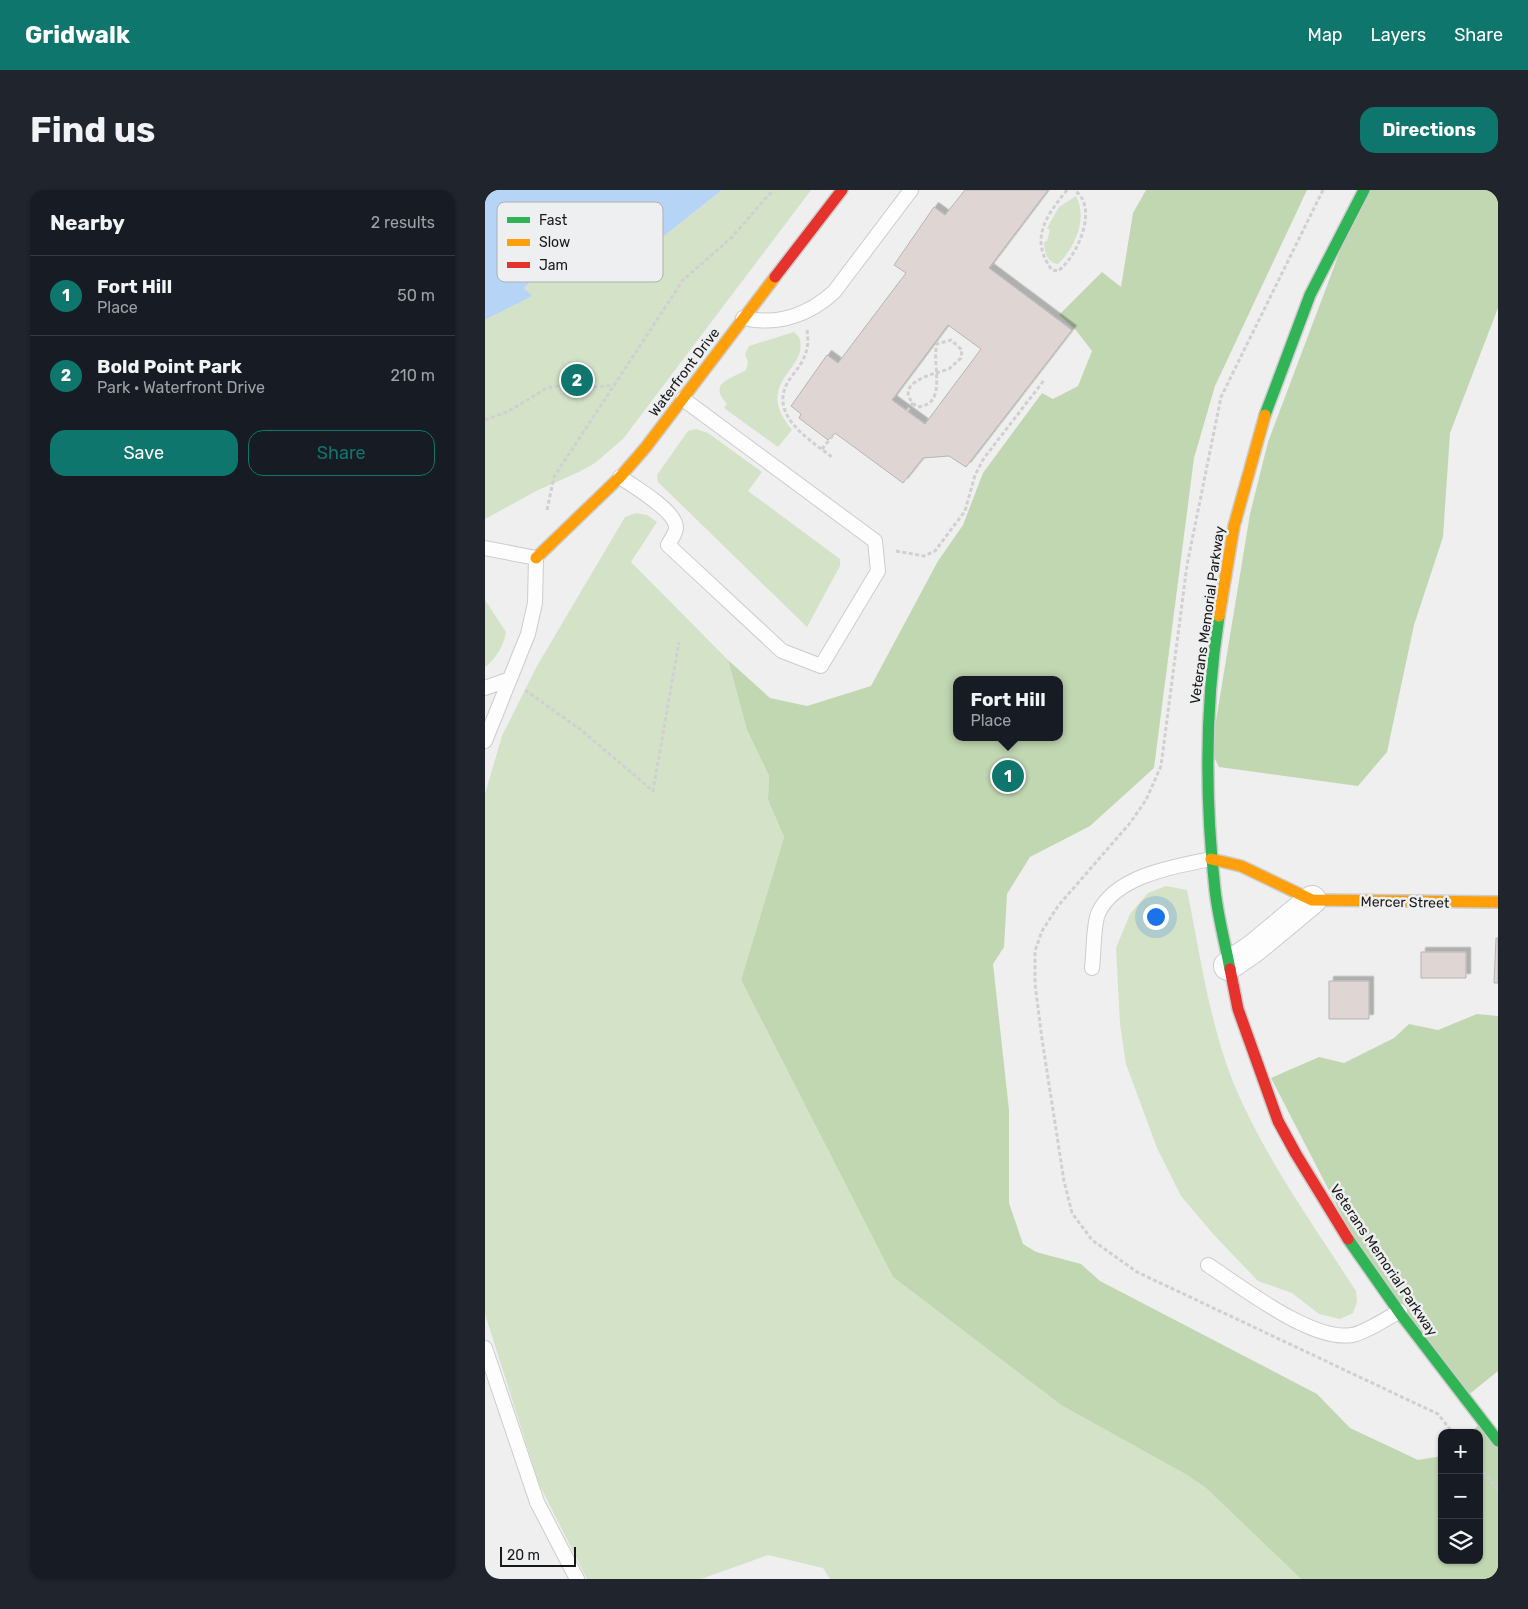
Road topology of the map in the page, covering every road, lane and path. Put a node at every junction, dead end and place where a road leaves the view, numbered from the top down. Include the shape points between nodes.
1 (773, 190) edge
2 (842, 190) edge
3 (911, 190) edge
4 (1067, 190) edge
5 (1074, 190) edge
6 (1363, 190) edge
7 (803, 312) junction
8 (743, 318) junction
9 (936, 373) junction
10 (1045, 379) dead end
11 (614, 385) junction
12 (683, 399) junction
13 (913, 403) junction
14 (907, 411) dead end
15 (485, 420) edge
16 (835, 433) dead end
17 (822, 449) junction
18 (832, 457) dead end
19 (620, 477) junction
20 (546, 514) dead end
21 (876, 547) junction
22 (485, 548) edge
23 (536, 558) junction
24 (679, 642) dead end
25 (510, 679) junction
26 (485, 688) edge
27 (485, 740) edge
28 (1211, 859) junction
29 (1312, 900) junction
30 (1498, 902) edge
31 (1228, 966) junction
32 (1092, 968) dead end
33 (1208, 1266) dead end
34 (1400, 1311) junction
35 (485, 1348) edge
36 (1498, 1441) edge
37 (1483, 1471) edge
38 (1498, 1490) edge
39 (577, 1579) edge

1 - 11 path via 731,238 683,280
2 - 8 main road, Waterfront Drive
3 - 7 lane via 834,292
4 - 5 path via 1050,211 1041,234 1040,247 1052,270 1067,264 1077,249 1084,227 1084,204
6 - 28 main road, Veterans Memorial Parkway via 1341,228 1295,329 1259,433 1230,544 1209,688 1206,796
7 - 8 lane via 779,321
7 - 17 path via 808,336 807,351 804,363 785,387 785,411 791,425
8 - 12 main road, Waterfront Drive
9 - 9 path via 949,369 961,358 961,350 951,340 937,344
9 - 13 path via 911,385 908,393
9 - 13 path via 936,396 930,404 917,406
10 - 21 path via 984,458 975,475 965,510 935,551 924,556
11 - 15 path via 599,388 571,384 547,388 509,411
11 - 20 path via 554,477
12 - 19 main road, Waterfront Drive
12 - 21 lane via 875,541
13 - 14 path
16 - 17 path
17 - 18 path
19 - 21 lane via 665,509 675,521 676,529 668,545 782,651 821,666 878,571
19 - 23 main road, Waterfront Drive
22 - 23 lane
23 - 25 lane via 533,618
24 - 25 path via 653,791 581,730
25 - 26 lane
25 - 27 lane
28 - 29 main road, Mercer Street via 1241,866
28 - 31 main road, Veterans Memorial Parkway
28 - 32 lane via 1166,868 1117,889 1098,914
29 - 30 main road, Mercer Street
29 - 31 street
31 - 34 main road, Veterans Memorial Parkway via 1247,1042 1278,1124 1343,1232
33 - 34 lane via 1298,1322 1333,1336 1353,1335
34 - 36 main road, Veterans Memorial Parkway
35 - 39 lane via 537,1502
37 - 38 path

